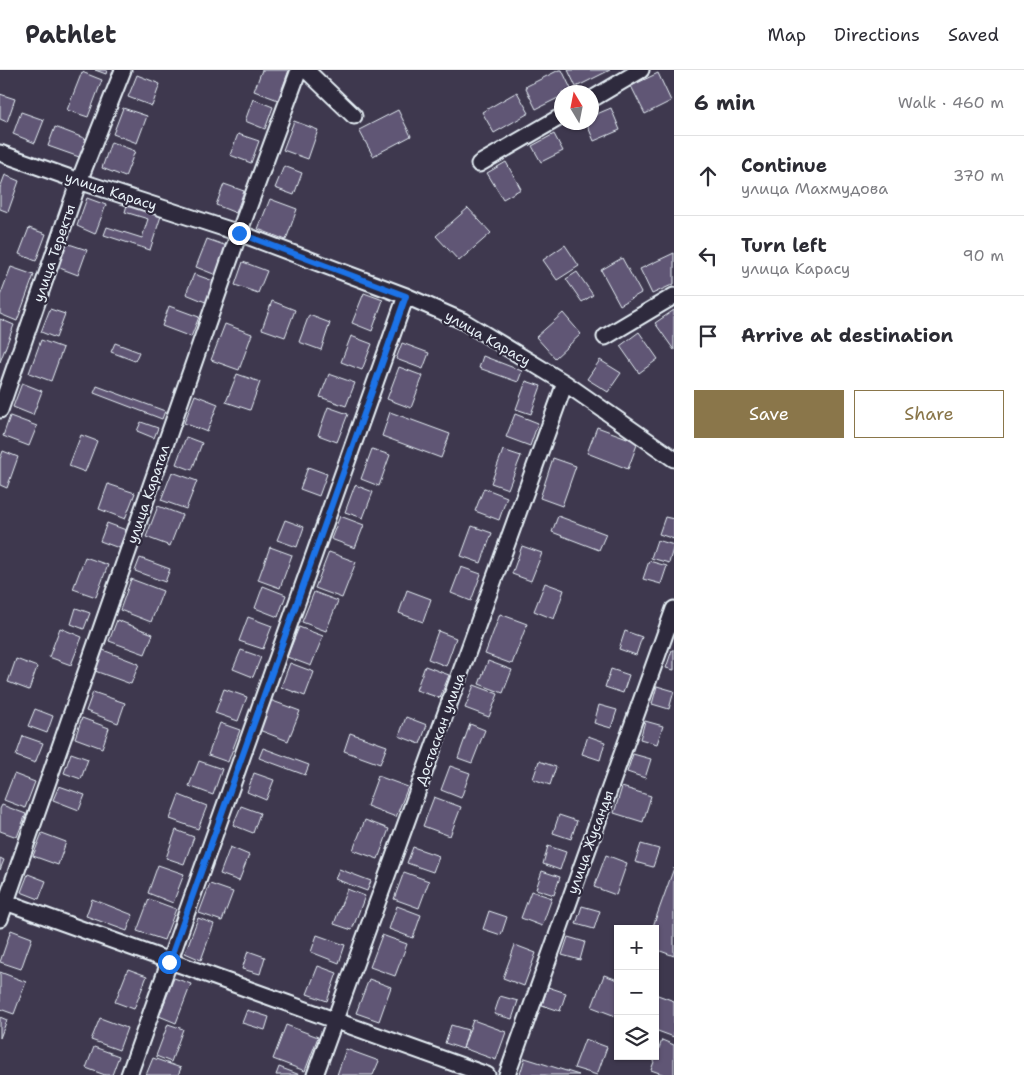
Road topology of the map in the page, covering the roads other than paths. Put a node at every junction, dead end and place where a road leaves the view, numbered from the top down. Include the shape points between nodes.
1 (123, 70) edge
2 (300, 70) edge
3 (306, 70) edge
4 (641, 70) edge
5 (599, 95) edge
6 (354, 116) dead end
7 (554, 121) edge
8 (0, 153) edge
9 (479, 164) dead end
10 (79, 181) junction
11 (239, 233) junction
12 (406, 296) junction
13 (674, 296) edge
14 (605, 337) dead end
15 (565, 383) junction
16 (0, 410) edge
17 (674, 459) edge
18 (674, 609) edge
19 (3, 901) edge
20 (0, 919) edge
21 (169, 962) junction
22 (335, 1021) junction
23 (129, 1075) edge
24 (315, 1075) edge
25 (487, 1075) edge
26 (507, 1075) edge

1 - 10 street, улица Теректы
2 - 11 street, улица Каратал
3 - 6 street
4 - 5 street
7 - 9 street
8 - 10 street, улица Карасу
10 - 11 street, улица Карасу
10 - 16 street, улица Теректы
11 - 12 street, улица Карасу
11 - 19 street, улица Каратал
12 - 15 street, улица Карасу via 463,321
12 - 21 street
13 - 14 street
15 - 17 street, улица Карасу
15 - 22 street, Достаскан улица
18 - 26 street, улица Жусанды
19 - 20 street, улица Каратал
19 - 21 street
21 - 22 street
21 - 23 street
22 - 24 street, Достаскан улица
22 - 25 street

